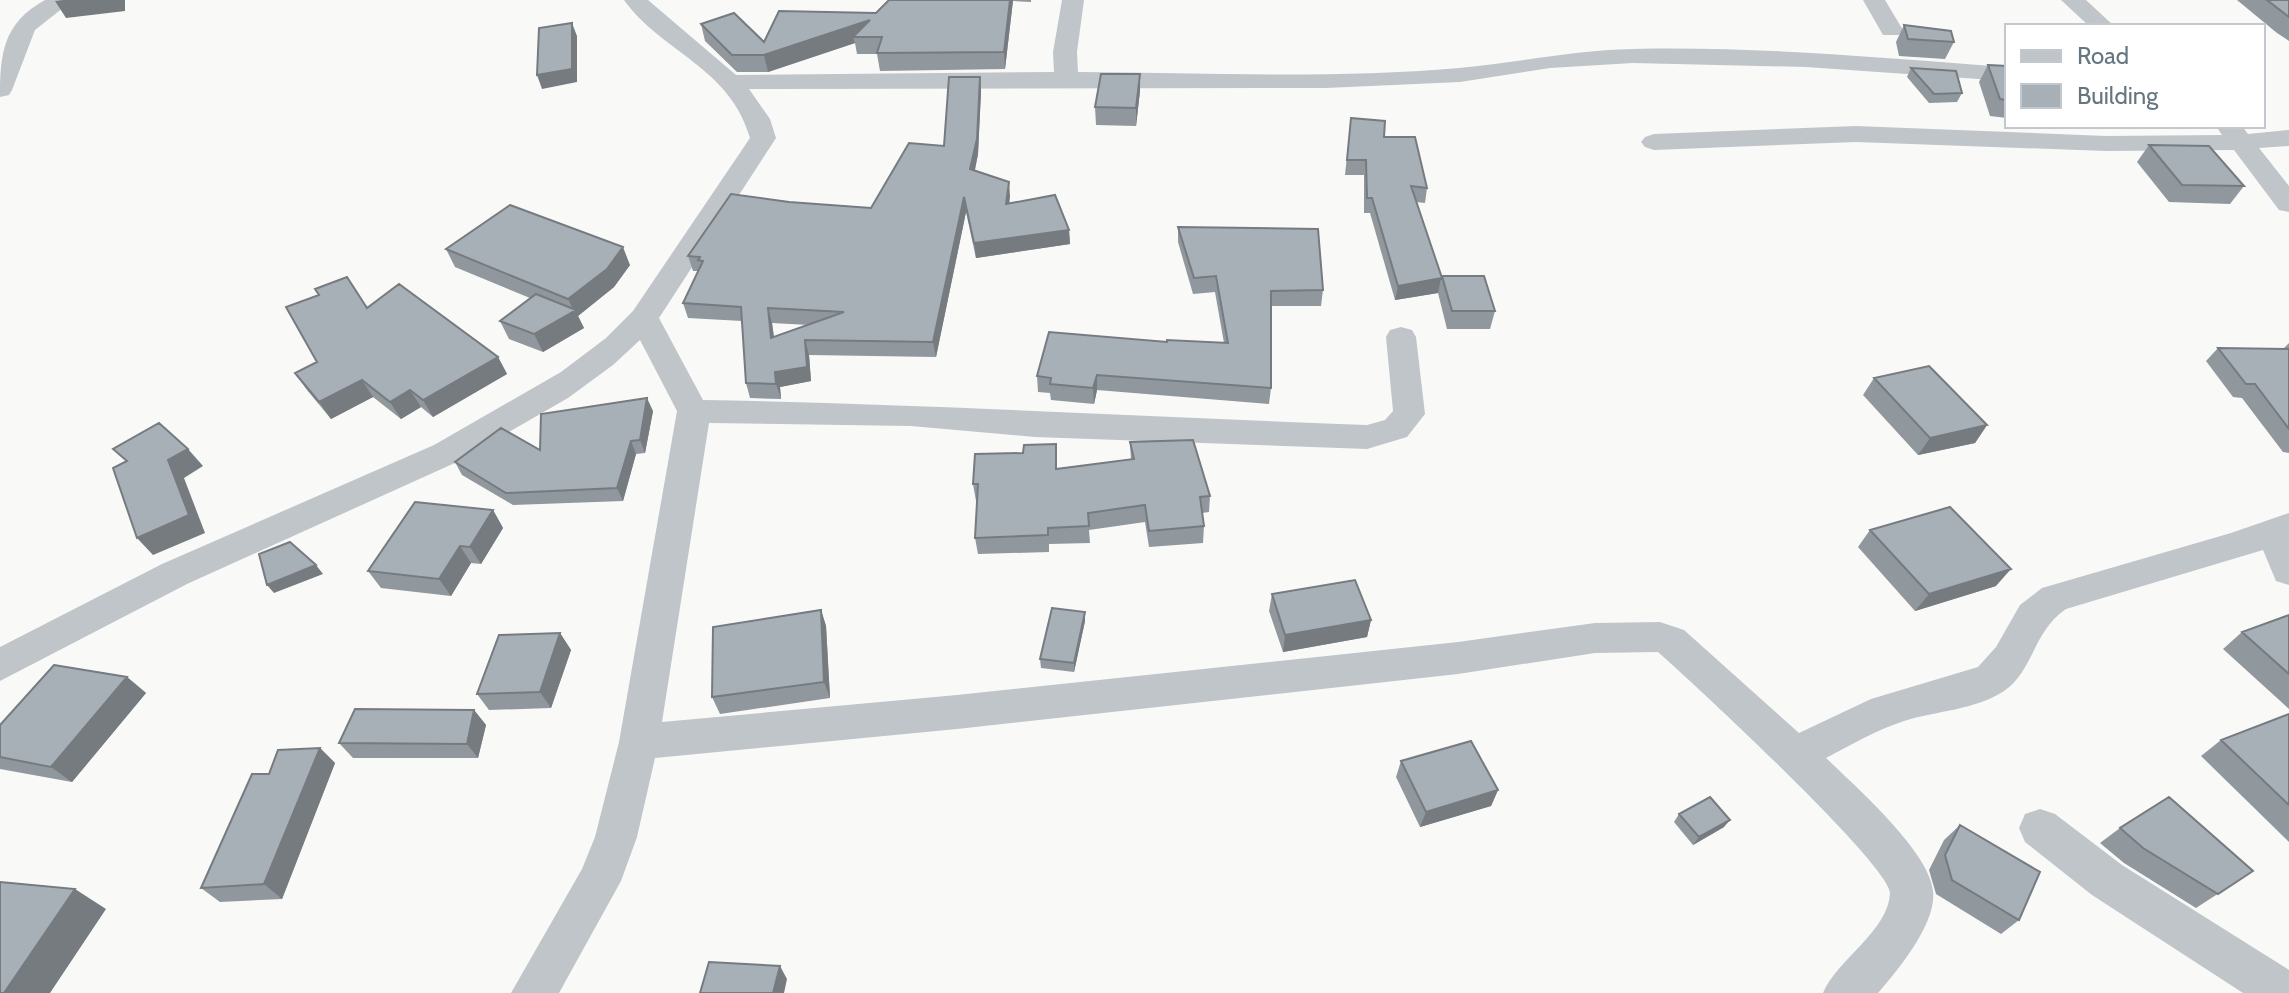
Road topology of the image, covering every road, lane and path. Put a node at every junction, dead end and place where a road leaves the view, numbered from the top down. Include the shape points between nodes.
1 (62, 0) edge
2 (635, 0) edge
3 (1073, 0) edge
4 (1874, 0) edge
5 (2072, 0) edge
6 (2101, 24) edge
7 (1891, 30) dead end
8 (2005, 74) edge
9 (1066, 79) junction
10 (730, 82) junction
11 (0, 90) edge
12 (2236, 134) edge
13 (2289, 138) edge
14 (1654, 142) dead end
15 (2289, 204) edge
16 (644, 318) junction
17 (1401, 337) dead end
18 (693, 411) junction
19 (2281, 529) edge
20 (2289, 571) edge
21 (0, 665) edge
22 (639, 742) junction
23 (1792, 755) junction
24 (2040, 828) dead end
25 (534, 993) edge
26 (1846, 993) edge
27 (2284, 993) edge

1 - 11 street via 25,24
2 - 10 street
3 - 9 street
4 - 7 street
5 - 6 street
8 - 9 street via 1806,60 1633,56 1395,79
9 - 10 street
10 - 16 street via 760,125 762,143
12 - 13 street
12 - 14 street via 2052,143 1811,134
12 - 15 street
16 - 18 street
16 - 21 street via 605,358 490,430 386,484 119,600
17 - 18 street via 1409,414 1396,429 1367,437 1035,425 911,415
18 - 22 street
19 - 20 street
19 - 23 street via 2055,598 2029,618 1991,679 1895,706
22 - 23 street via 1458,658 1595,638 1653,636 1671,641
22 - 25 street via 616,837 599,881
23 - 26 street via 1879,839 1910,879 1912,892 1897,936
24 - 27 street via 2107,880

